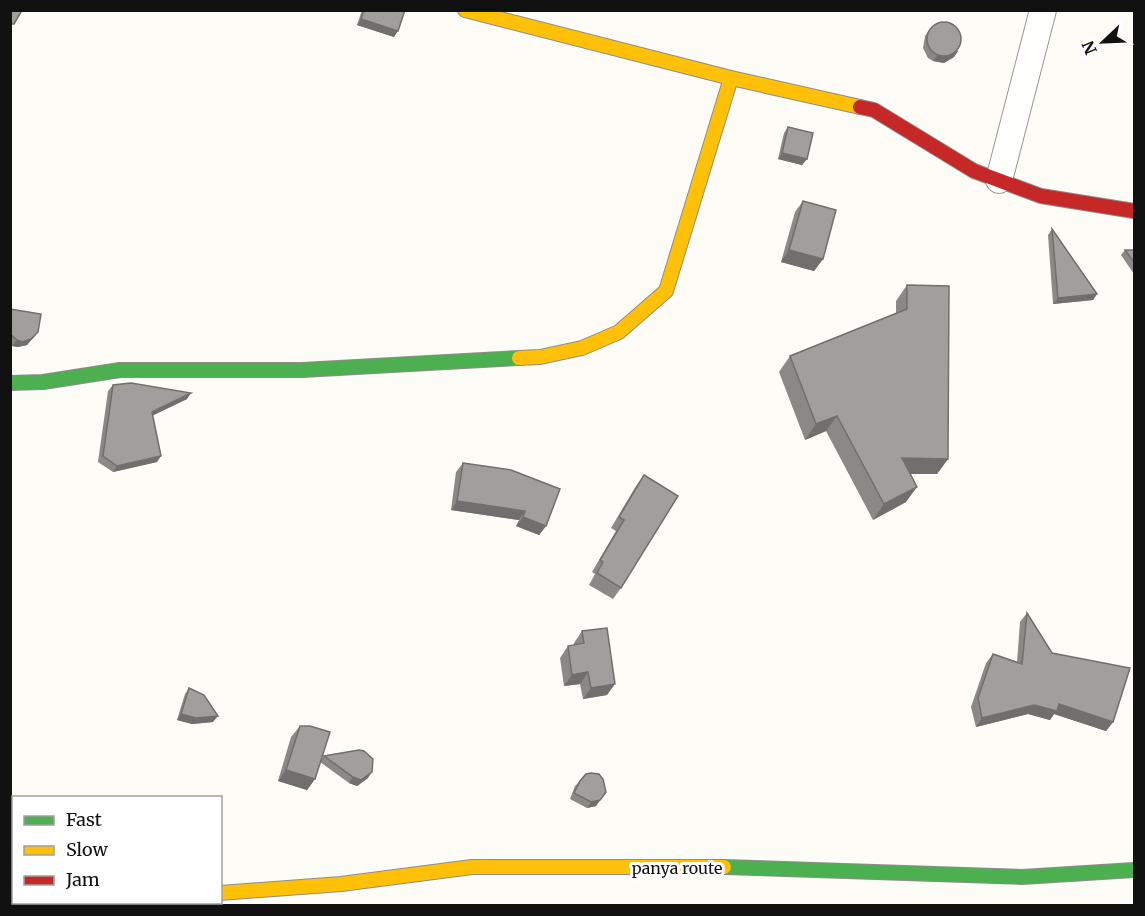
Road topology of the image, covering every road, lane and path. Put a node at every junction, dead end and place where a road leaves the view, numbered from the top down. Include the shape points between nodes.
1 (465, 10) edge
2 (1043, 10) edge
3 (731, 78) junction
4 (999, 180) junction
5 (1134, 211) edge
6 (10, 383) edge
7 (1134, 870) edge
8 (222, 893) edge

1 - 3 street
2 - 4 street
3 - 4 street via 874,110 974,171
3 - 6 street via 666,291 619,332 582,348 540,357 302,370 120,370
4 - 5 street via 1041,196
7 - 8 street, panya route via 1022,877 731,867 472,867 341,884

